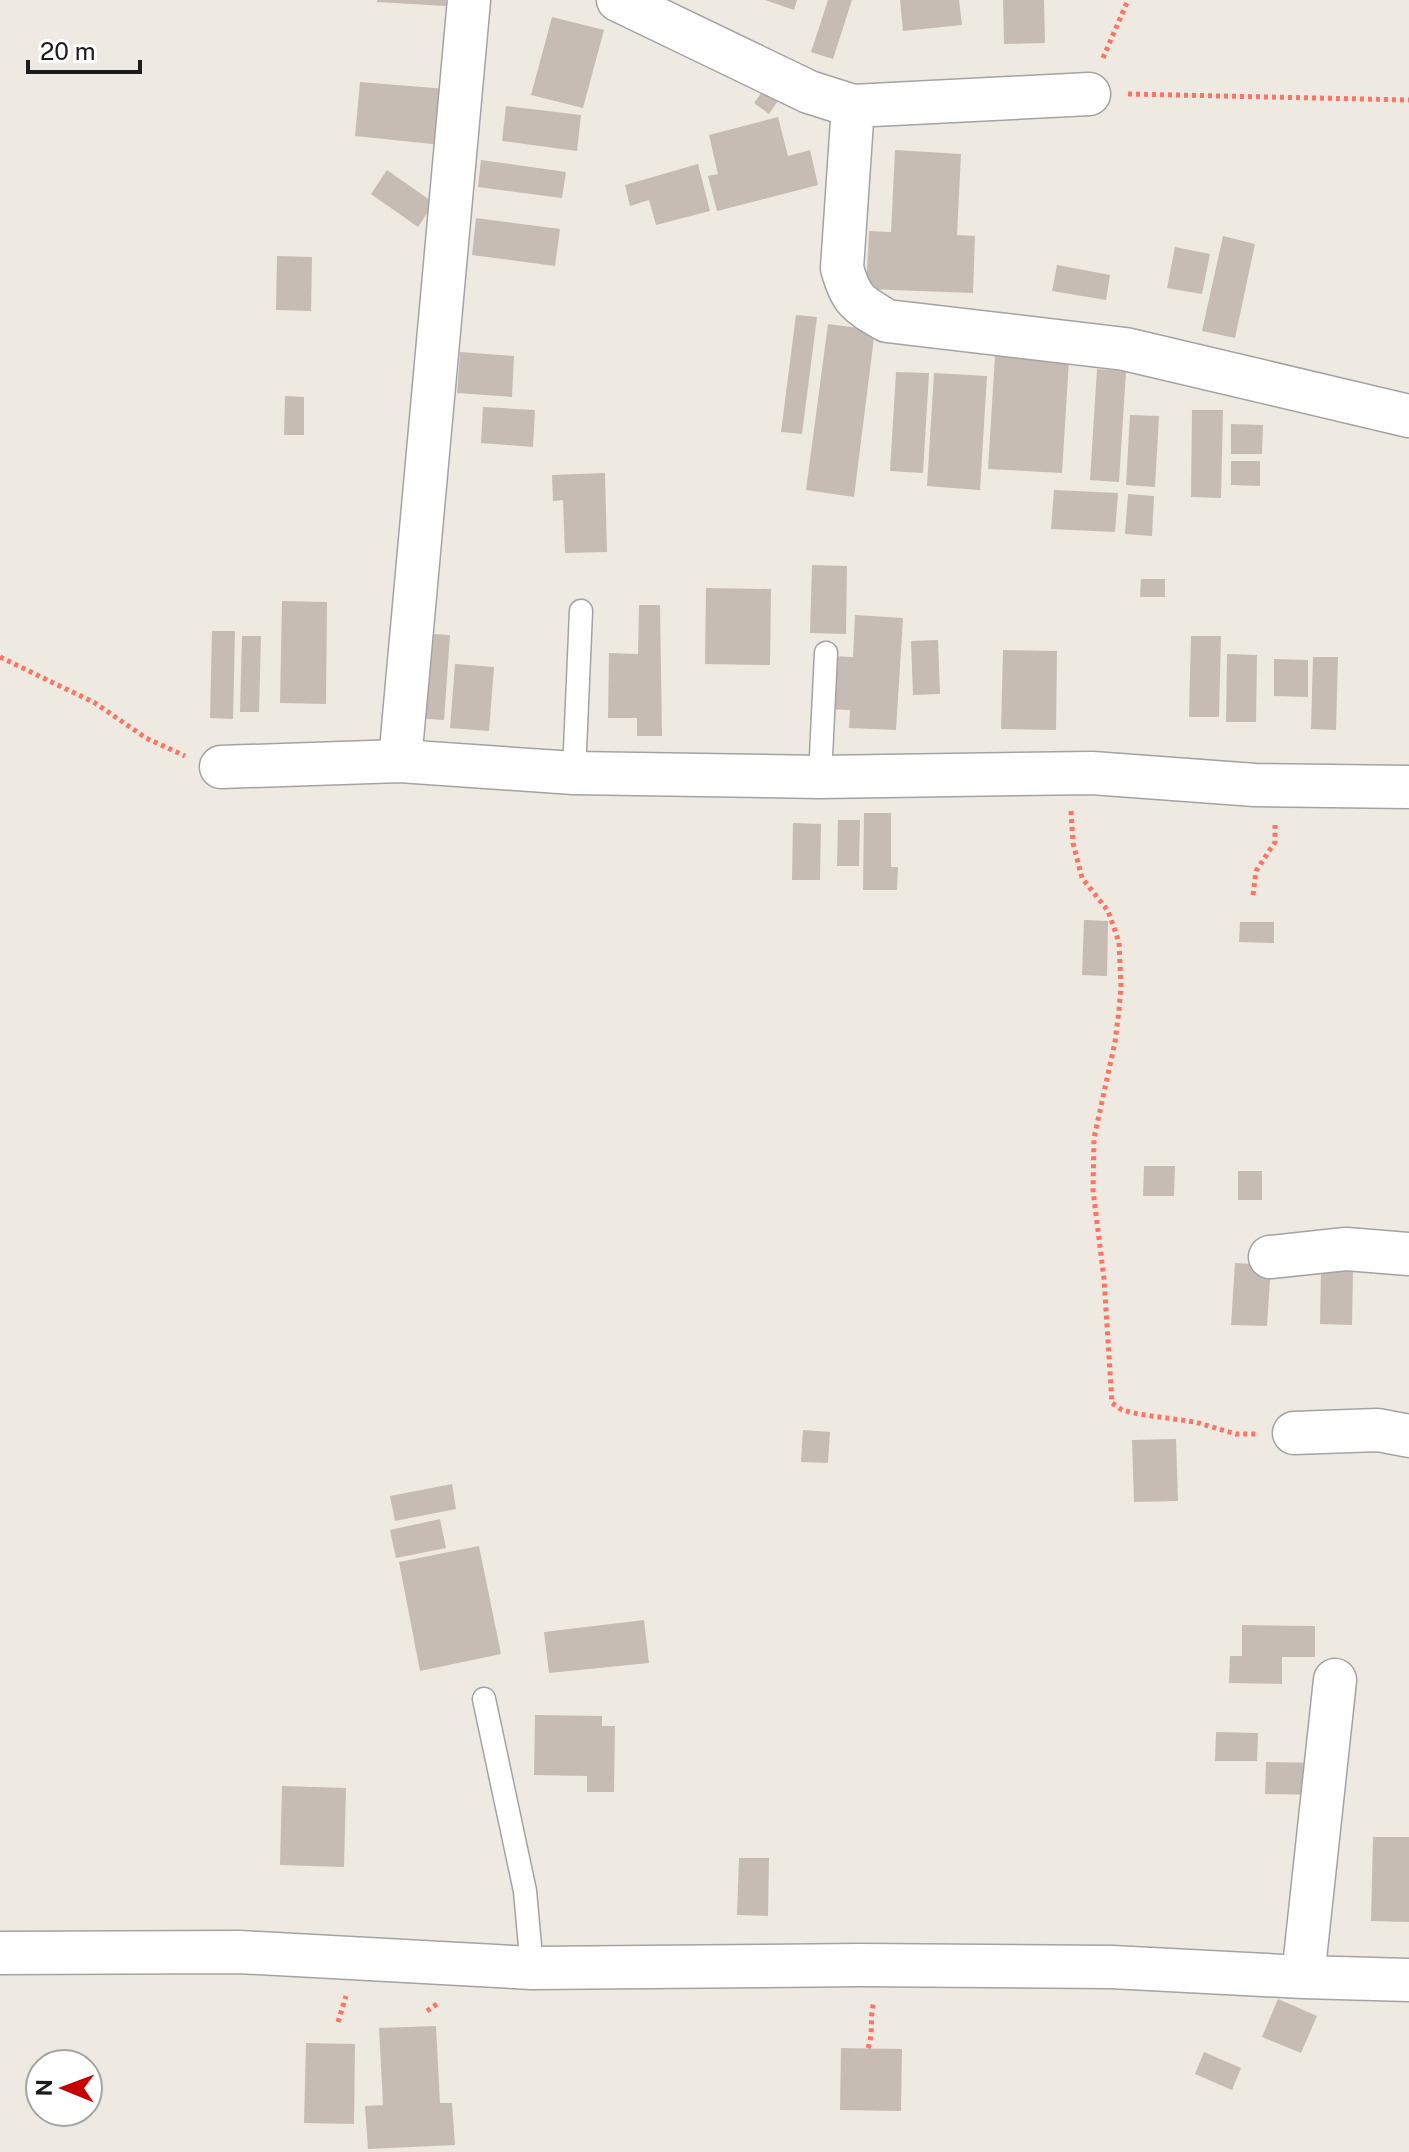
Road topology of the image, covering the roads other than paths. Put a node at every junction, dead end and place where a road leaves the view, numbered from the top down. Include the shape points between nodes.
1 (469, 0) edge
2 (618, 0) edge
3 (1089, 94) road end
4 (853, 106) junction
5 (1409, 416) edge
6 (581, 611) dead end
7 (826, 653) dead end
8 (400, 761) junction
9 (221, 767) road end
10 (574, 773) junction
11 (820, 777) junction
12 (1409, 787) edge
13 (1409, 1254) edge
14 (1270, 1257) dead end
15 (1294, 1433) road end
16 (1409, 1436) edge
17 (1335, 1680) dead end
18 (484, 1699) dead end
19 (0, 1953) edge
20 (532, 1968) junction
21 (1303, 1977) junction
22 (1409, 1980) edge

1 - 8 street
2 - 4 street via 809,92
3 - 4 street
4 - 5 street via 842,268 848,293 887,321 1125,349
6 - 10 lane
7 - 11 lane
8 - 9 street
8 - 10 street
10 - 11 street
11 - 12 street via 1069,774
13 - 14 street via 1346,1249
15 - 16 street via 1378,1430
17 - 21 street
18 - 20 lane via 525,1891
19 - 20 street via 239,1952
20 - 21 street via 1112,1967
21 - 22 street

